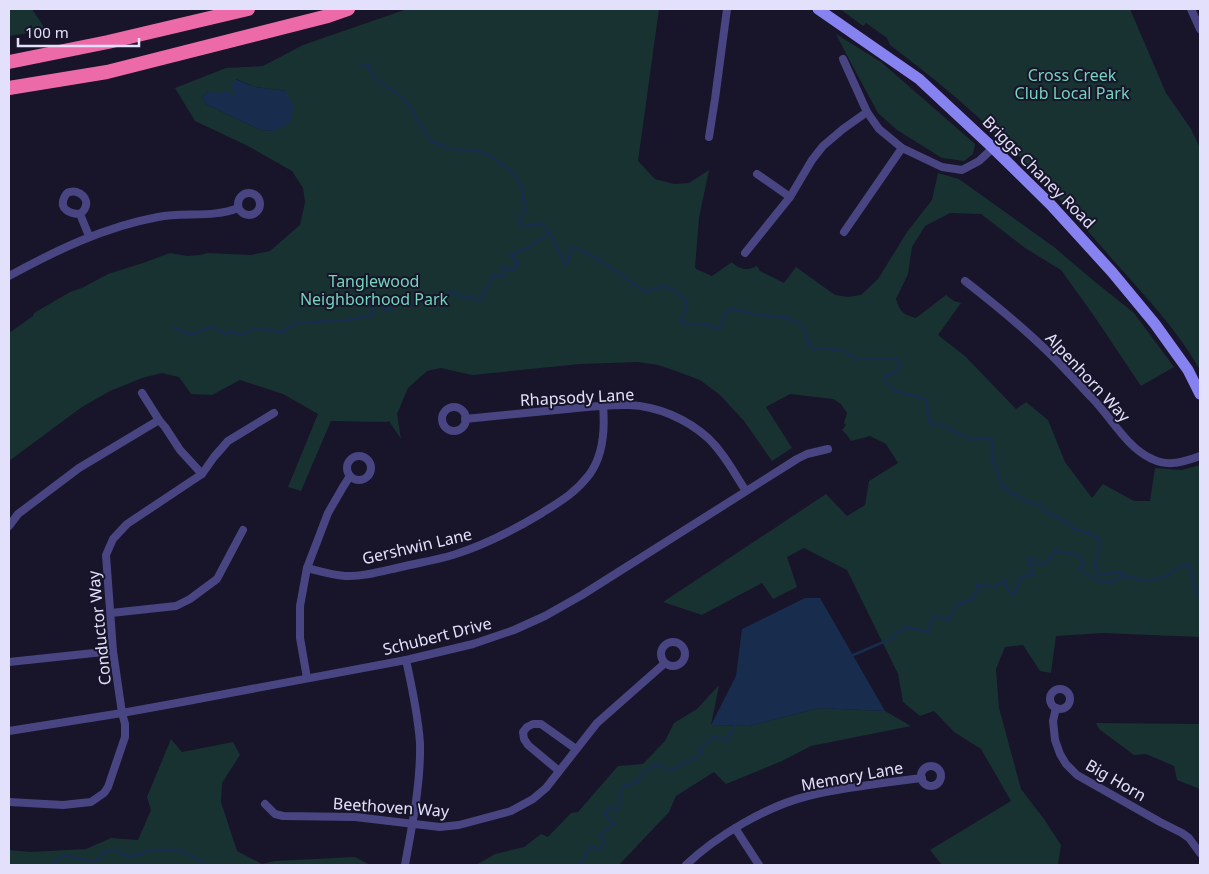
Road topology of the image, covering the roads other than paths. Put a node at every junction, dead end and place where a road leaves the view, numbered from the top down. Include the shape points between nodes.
1 (248, 9) edge
2 (348, 9) edge
3 (727, 9) edge
4 (818, 9) edge
5 (1191, 9) edge
6 (1200, 29) edge
7 (843, 59) dead end
8 (9, 62) edge
9 (10, 88) edge
10 (867, 112) junction
11 (709, 137) dead end
12 (902, 148) junction
13 (994, 148) junction
14 (757, 174) dead end
15 (790, 197) junction
16 (238, 208) dead end
17 (80, 214) dead end
18 (844, 232) dead end
19 (89, 236) junction
20 (745, 253) dead end
21 (9, 276) edge
22 (965, 281) dead end
23 (142, 393) dead end
24 (1200, 394) edge
25 (603, 406) junction
26 (274, 413) dead end
27 (465, 419) dead end
28 (159, 420) junction
29 (828, 449) dead end
30 (1200, 456) edge
31 (202, 474) junction
32 (350, 476) dead end
33 (746, 491) junction
34 (9, 526) edge
35 (243, 530) dead end
36 (307, 568) junction
37 (111, 613) junction
38 (113, 651) junction
39 (406, 660) junction
40 (9, 662) edge
41 (665, 663) dead end
42 (307, 678) junction
43 (1056, 708) dead end
44 (122, 713) junction
45 (9, 731) edge
46 (576, 749) junction
47 (559, 771) junction
48 (922, 778) dead end
49 (9, 802) edge
50 (265, 804) dead end
51 (412, 824) junction
52 (735, 828) junction
53 (1200, 852) edge
54 (405, 865) edge
55 (686, 865) edge
56 (759, 865) edge

1 - 8 highway
2 - 9 highway via 106,72
3 - 11 street
4 - 13 main road, Briggs Chaney Road via 919,79
5 - 6 street
7 - 10 street
10 - 12 street via 879,129
10 - 15 street via 823,146
12 - 13 street via 942,167 962,170
12 - 18 street
13 - 24 main road, Briggs Chaney Road via 1052,205 1149,316 1188,370
14 - 15 street
15 - 20 street
16 - 19 street via 224,213 160,216
17 - 19 street
19 - 21 street
22 - 30 street, Alpenhorn Way via 1043,347 1135,448 1165,463 1183,462
23 - 28 street
25 - 27 street, Rhapsody Lane
25 - 33 street, Rhapsody Lane via 650,408 675,416 694,427 720,452
25 - 36 street, Gershwin Lane via 600,455 590,474 572,494 514,530 452,556 373,573 345,576
26 - 31 street, Conductor Way via 228,441
28 - 31 street
28 - 34 street via 79,468 18,514
29 - 33 street, Schubert Drive via 796,458
31 - 37 street, Conductor Way via 127,524 112,539 106,556
32 - 36 street via 328,513
33 - 39 street, Schubert Drive via 582,596 545,616 473,644
35 - 37 street via 217,579 190,599 176,606
36 - 42 street via 300,606 300,638
37 - 38 street, Conductor Way
38 - 40 street
38 - 44 street, Conductor Way
39 - 42 street, Schubert Drive
39 - 51 street via 420,743
41 - 46 street, Beethoven Way via 597,723
42 - 44 street, Schubert Drive
43 - 53 street, Big Horn via 1053,721 1055,740 1066,764 1077,775 1182,833
44 - 45 street, Schubert Drive
44 - 49 street, Conductor Way via 126,724 125,736 104,793 91,802 72,804
46 - 47 street, Beethoven Way
46 - 47 street via 541,724 532,724 522,732 528,745
47 - 51 street, Beethoven Way via 533,800 511,811 459,825
48 - 52 street, Memory Lane via 806,797 766,811
50 - 51 street, Beethoven Way via 275,814 283,816 355,817
51 - 54 street
52 - 55 street, Memory Lane
52 - 56 street

